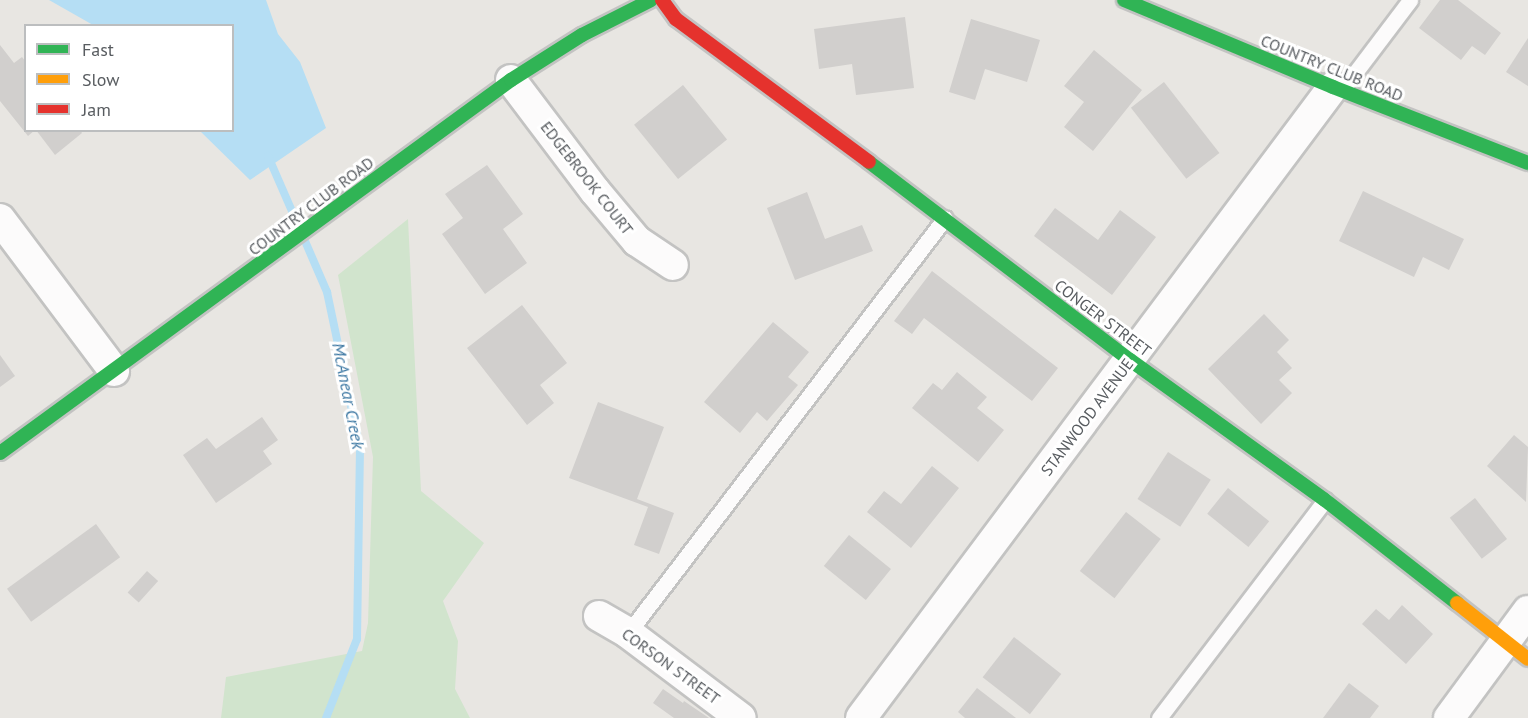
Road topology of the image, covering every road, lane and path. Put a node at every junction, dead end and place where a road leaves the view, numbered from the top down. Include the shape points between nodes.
1 (651, 0) edge
2 (662, 0) edge
3 (1124, 0) edge
4 (1410, 0) edge
5 (511, 80) junction
6 (1337, 88) junction
7 (1528, 163) edge
8 (945, 218) junction
9 (0, 219) edge
10 (673, 265) dead end
11 (1130, 360) junction
12 (114, 371) junction
13 (0, 453) edge
14 (1325, 500) junction
15 (1528, 611) edge
16 (599, 616) dead end
17 (628, 633) junction
18 (1517, 650) edge
19 (741, 718) edge
20 (861, 718) edge
21 (1159, 718) edge
22 (1449, 718) edge

1 - 5 main road, COUNTRY CLUB ROAD via 582,35
2 - 8 main road, CONGER STREET via 676,19
3 - 6 main road, COUNTRY CLUB ROAD
4 - 6 lane
5 - 10 street, EDGEBROOK COURT via 636,241
5 - 12 main road, COUNTRY CLUB ROAD
6 - 7 main road, COUNTRY CLUB ROAD
6 - 11 street, STANWOOD AVENUE
8 - 11 main road, CONGER STREET
8 - 17 lane
9 - 12 street
11 - 14 main road, CONGER STREET
11 - 20 street, STANWOOD AVENUE
12 - 13 main road, COUNTRY CLUB ROAD
14 - 18 main road, CONGER STREET
14 - 21 lane
15 - 18 street
16 - 17 street, CORSON STREET
17 - 19 street, CORSON STREET
18 - 22 street

